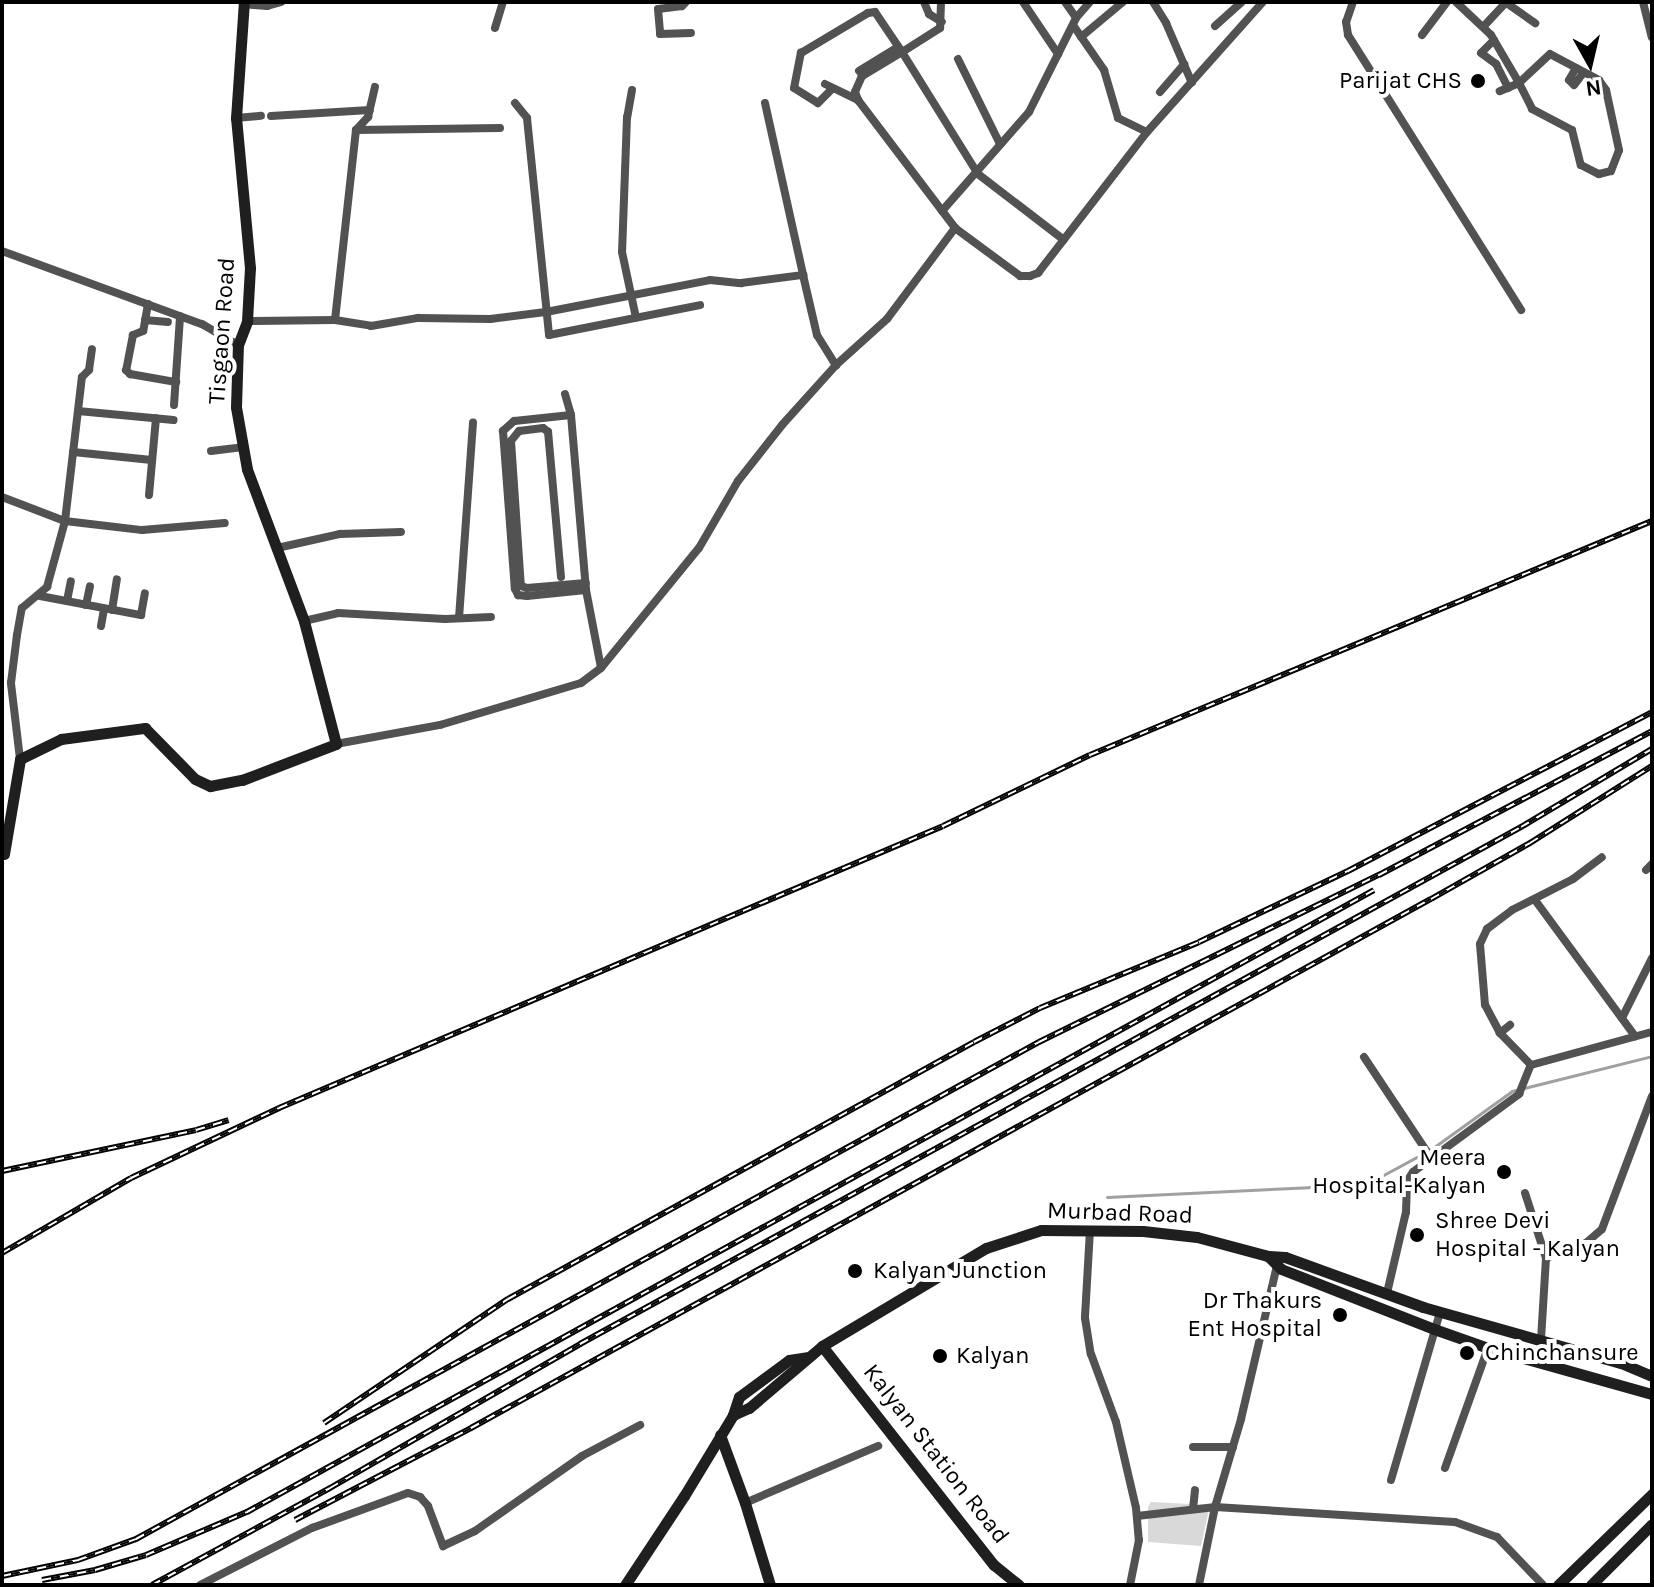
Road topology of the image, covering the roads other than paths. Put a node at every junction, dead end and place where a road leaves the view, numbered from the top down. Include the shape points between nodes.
1 (281, 2) edge
2 (503, 2) edge
3 (686, 2) edge
4 (924, 2) edge
5 (941, 2) edge
6 (1023, 2) edge
7 (1065, 2) edge
8 (1090, 2) edge
9 (1123, 2) edge
10 (1153, 2) edge
11 (1263, 2) edge
12 (1353, 2) edge
13 (1447, 2) edge
14 (1456, 2) edge
15 (1506, 2) edge
16 (1643, 2) edge
17 (244, 3) edge
18 (1240, 3) edge
19 (1248, 19) junction
20 (942, 22) junction
21 (1074, 22) junction
22 (1535, 23) dead end
23 (1215, 26) dead end
24 (1484, 26) junction
25 (495, 28) dead end
26 (691, 33) dead end
27 (1422, 35) dead end
28 (1081, 37) junction
29 (1652, 37) edge
30 (1494, 40) junction
31 (900, 50) junction
32 (1058, 54) junction
33 (958, 59) dead end
34 (852, 62) dead end
35 (1184, 64) junction
36 (860, 74) junction
37 (1192, 83) junction
38 (1519, 83) junction
39 (375, 87) dead end
40 (632, 90) dead end
41 (1160, 92) dead end
42 (858, 100) junction
43 (515, 103) dead end
44 (765, 103) dead end
45 (370, 110) junction
46 (261, 116) dead end
47 (271, 116) dead end
48 (236, 118) junction
49 (500, 128) dead end
50 (356, 130) junction
51 (1147, 132) junction
52 (1000, 144) junction
53 (978, 174) junction
54 (942, 211) junction
55 (955, 228) junction
56 (1064, 240) junction
57 (2, 251) edge
58 (803, 275) junction
59 (632, 295) junction
60 (148, 304) junction
61 (700, 305) dead end
62 (1521, 310) dead end
63 (546, 312) junction
64 (180, 316) junction
65 (636, 318) junction
66 (145, 320) junction
67 (335, 320) junction
68 (247, 321) junction
69 (168, 322) dead end
70 (238, 345) junction
71 (92, 349) dead end
72 (836, 365) junction
73 (176, 382) junction
74 (565, 394) dead end
75 (174, 405) dead end
76 (78, 411) junction
77 (571, 415) junction
78 (156, 418) junction
79 (174, 420) dead end
80 (473, 423) dead end
81 (243, 447) junction
82 (211, 451) dead end
83 (73, 452) junction
84 (152, 460) junction
85 (149, 495) dead end
86 (2, 497) edge
87 (65, 521) junction
88 (225, 523) dead end
89 (401, 532) dead end
90 (277, 548) junction
91 (561, 577) dead end
92 (117, 579) dead end
93 (71, 581) dead end
94 (90, 586) dead end
95 (586, 586) junction
96 (145, 593) dead end
97 (40, 596) junction
98 (67, 601) junction
99 (86, 605) junction
100 (108, 609) junction
101 (491, 617) dead end
102 (459, 618) junction
103 (304, 621) junction
104 (101, 626) dead end
105 (601, 668) junction
106 (2, 719) edge
107 (15, 720) junction
108 (336, 744) junction
109 (20, 759) junction
110 (3, 855) edge
111 (1602, 857) dead end
112 (1535, 900) junction
113 (1652, 958) edge
114 (1622, 1018) junction
115 (1510, 1025) dead end
116 (1652, 1032) edge
117 (1500, 1033) junction
118 (1635, 1036) junction
119 (1364, 1057) dead end
120 (1531, 1065) junction
121 (1652, 1096) edge
122 (1431, 1158) junction
123 (1525, 1193) dead end
124 (1090, 1230) junction
125 (1546, 1258) junction
126 (1275, 1259) junction
127 (1387, 1293) junction
128 (1440, 1312) junction
129 (1434, 1329) junction
130 (1541, 1340) junction
131 (822, 1346) junction
132 (1488, 1348) junction
133 (1652, 1376) edge
134 (1652, 1394) edge
135 (640, 1425) dead end
136 (720, 1435) junction
137 (878, 1446) dead end
138 (1193, 1447) dead end
139 (1233, 1447) junction
140 (1445, 1468) dead end
141 (1391, 1480) dead end
142 (1195, 1490) dead end
143 (1652, 1494) edge
144 (745, 1503) junction
145 (1215, 1507) junction
146 (1193, 1509) junction
147 (1137, 1516) junction
148 (1652, 1524) edge
149 (200, 1585) edge
150 (625, 1585) edge
151 (770, 1585) edge
152 (1019, 1585) edge
153 (1130, 1585) edge
154 (1199, 1585) edge
155 (1543, 1585) edge
156 (1558, 1585) edge
157 (1591, 1585) edge

1 - 17 street
2 - 25 street
3 - 26 street via 658,9 660,34
4 - 20 street via 929,14
5 - 20 street
6 - 32 street
7 - 21 street
8 - 21 street
9 - 28 street
10 - 35 street
11 - 19 street
12 - 62 street via 1348,35
13 - 27 street
14 - 24 street
15 - 22 street
15 - 24 street
16 - 29 street
17 - 48 street, Tisgaon Road
18 - 19 street
18 - 23 street
19 - 37 street
20 - 31 street via 936,33
21 - 28 street
21 - 32 street
24 - 30 street
28 - 51 street via 1104,70 1118,118
30 - 38 street
30 - 38 street via 1481,53 1496,64 1504,89
31 - 36 street
31 - 42 street via 872,12 806,47 793,87 818,103 829,86
31 - 53 street
32 - 52 street via 1029,112
33 - 52 street
34 - 36 street
35 - 37 street
35 - 41 street
36 - 42 street
37 - 51 street
38 - 38 street via 1550,54 1599,80 1619,150 1611,171 1581,165 1572,130 1535,111
39 - 45 street
40 - 59 street via 622,252
42 - 54 street
43 - 63 street via 527,118
44 - 58 street
45 - 47 street
45 - 50 street
46 - 48 street
48 - 68 street, Tisgaon Road via 249,238
49 - 50 street
50 - 67 street
51 - 56 street
52 - 53 street
53 - 54 street
53 - 56 street
54 - 55 street
55 - 56 street via 1020,276 1038,273
55 - 72 street via 887,319
57 - 60 street
58 - 59 street via 741,283 710,280
58 - 72 street via 817,335
59 - 63 street
59 - 65 street
60 - 64 street
60 - 66 street
61 - 65 street
63 - 65 street via 552,336
63 - 67 street via 490,319 418,318 371,326
64 - 70 street
64 - 73 street
66 - 69 street
66 - 73 street via 143,331 133,335 126,370
67 - 68 street
68 - 70 street, Tisgaon Road
70 - 81 street, Tisgaon Road via 236,407
71 - 76 street
72 - 105 street via 738,481 699,548
73 - 75 street
74 - 77 street
76 - 78 street
76 - 83 street
77 - 95 street
77 - 95 street via 514,421 503,431 515,589 522,596
78 - 79 street
78 - 84 street
80 - 102 street
81 - 82 street
81 - 90 street, Tisgaon Road
83 - 84 street
83 - 87 street
84 - 85 street
86 - 87 street
87 - 88 street via 142,530
87 - 97 street
89 - 90 street via 340,534
90 - 103 street, Tisgaon Road
91 - 95 street via 548,432 519,431 511,441 521,586
92 - 100 street
93 - 98 street
94 - 99 street
95 - 105 street
96 - 100 street via 142,615
97 - 98 street
97 - 107 street via 22,608 11,683
98 - 99 street
99 - 100 street
100 - 104 street
101 - 102 street
102 - 103 street via 338,613
103 - 108 street, Tisgaon Road
105 - 108 street via 581,683 440,725
106 - 107 street
107 - 109 street
108 - 109 street via 210,786 195,779 145,728 61,739
109 - 110 street
111 - 112 street
112 - 114 street
112 - 117 street via 1487,929 1480,944 1485,1005
113 - 114 street
114 - 118 street
115 - 117 street
116 - 118 street
117 - 120 street
118 - 120 street
119 - 122 street
120 - 122 street via 1519,1094
121 - 125 street via 1602,1229 1586,1243
122 - 127 street via 1407,1181 1406,1212
123 - 125 street
124 - 126 street, Murbad Road via 1197,1237
124 - 131 street, Murbad Road via 1041,1230 986,1248
124 - 147 street via 1087,1330 1116,1422
125 - 130 street
126 - 127 street, Murbad Road
126 - 129 street, Murbad Road
126 - 139 street
127 - 128 street, Murbad Road
128 - 129 street
128 - 130 street, Murbad Road
129 - 132 street, Murbad Road
129 - 141 street
130 - 133 street, Murbad Road
131 - 136 street, Murbad Road via 809,1357 789,1360 739,1397
131 - 152 street, Kalyan Station Road via 994,1565
132 - 134 street, Murbad Road
132 - 140 street
135 - 149 street via 443,1546 428,1506 408,1493 312,1528
136 - 144 street
136 - 150 street, Murbad Road
137 - 144 street
138 - 139 street
139 - 145 street
142 - 146 street
143 - 156 street
144 - 151 street
145 - 146 street
145 - 154 street
145 - 155 street via 1466,1524 1506,1544
146 - 147 street
147 - 153 street via 1139,1540
148 - 157 street

